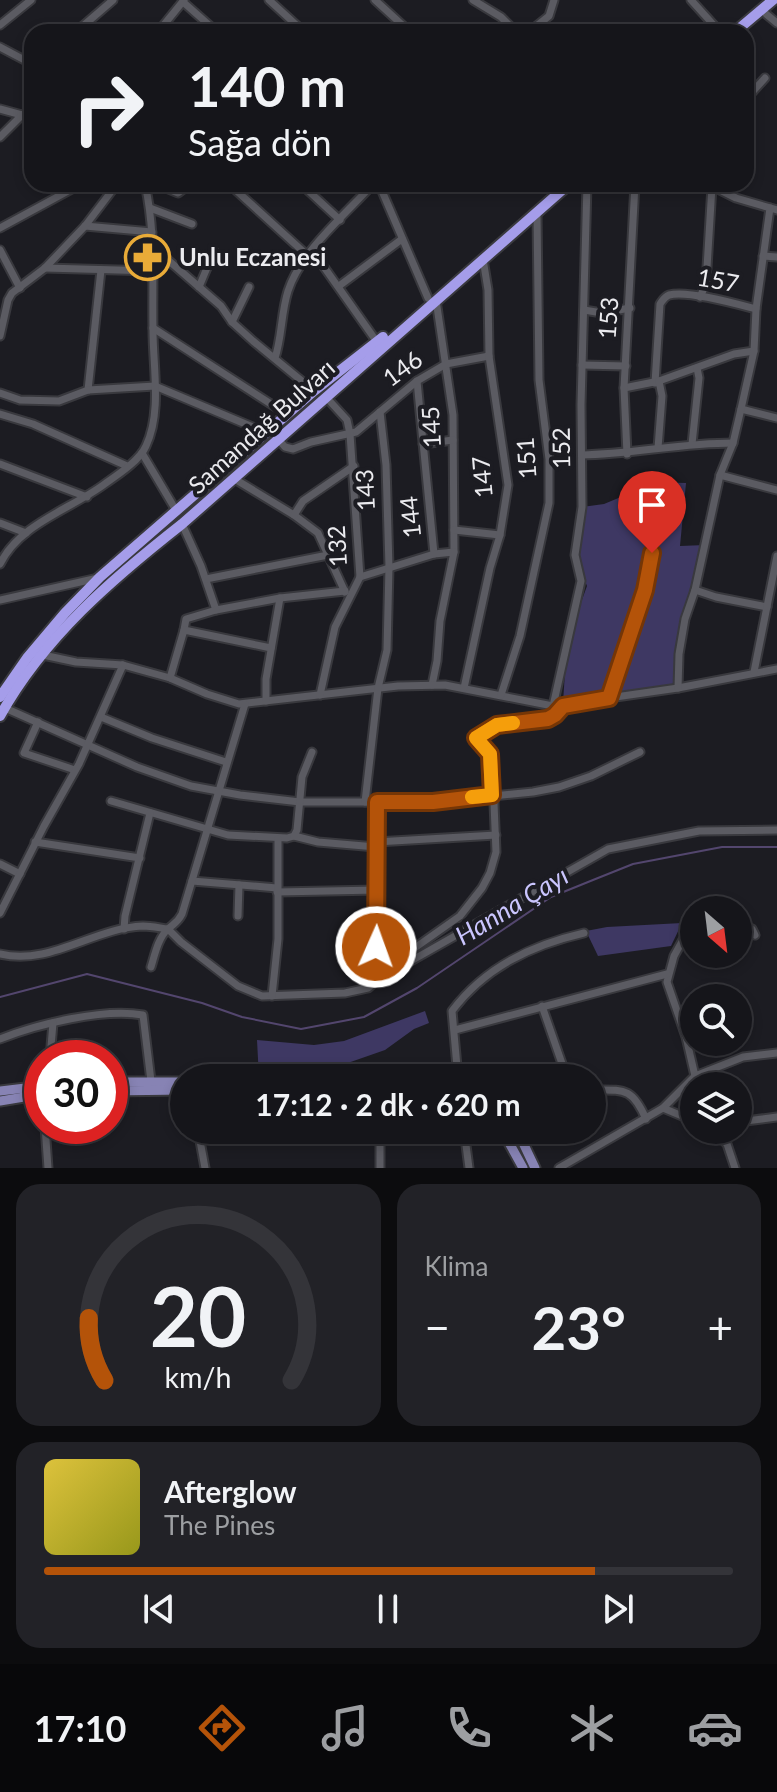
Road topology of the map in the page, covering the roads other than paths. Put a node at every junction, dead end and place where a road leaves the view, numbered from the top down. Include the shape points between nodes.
1 (31, 0) edge
2 (113, 0) edge
3 (269, 0) edge
4 (375, 0) edge
5 (473, 0) edge
6 (554, 0) edge
7 (691, 0) edge
8 (773, 0) edge
9 (184, 1) edge
10 (777, 5) edge
11 (766, 14) junction
12 (777, 23) edge
13 (85, 24) edge
14 (165, 24) edge
15 (208, 24) edge
16 (295, 24) edge
17 (401, 24) edge
18 (508, 24) edge
19 (539, 24) edge
20 (713, 24) edge
21 (744, 24) edge
22 (754, 24) edge
23 (0, 25) edge
24 (0, 47) edge
25 (24, 60) edge
26 (765, 78) dead end
27 (754, 90) edge
28 (0, 109) edge
29 (22, 115) joint
30 (0, 137) edge
31 (66, 192) edge
32 (111, 192) edge
33 (147, 192) edge
34 (239, 192) edge
35 (310, 192) edge
36 (366, 192) edge
37 (382, 192) edge
38 (551, 192) edge
39 (560, 192) edge
40 (587, 192) edge
41 (635, 192) edge
42 (710, 192) edge
43 (724, 192) edge
44 (150, 208) junction
45 (774, 209) edge
46 (537, 213) junction
47 (340, 220) junction
48 (192, 224) dead end
49 (85, 226) junction
50 (0, 228) edge
51 (152, 232) junction
52 (402, 239) junction
53 (153, 247) junction
54 (0, 250) edge
55 (214, 251) dead end
56 (310, 252) junction
57 (763, 256) junction
58 (777, 257) edge
59 (483, 259) junction
60 (45, 268) junction
61 (101, 270) junction
62 (154, 271) junction
63 (339, 286) junction
64 (199, 287) junction
65 (249, 287) dead end
66 (20, 288) junction
67 (700, 297) junction
68 (432, 299) junction
69 (630, 308) junction
70 (756, 309) junction
71 (584, 310) junction
72 (232, 322) junction
73 (153, 328) junction
74 (0, 336) edge
75 (377, 342) junction
76 (754, 351) junction
77 (489, 356) junction
78 (275, 358) junction
79 (446, 364) junction
80 (582, 365) junction
81 (626, 366) junction
82 (697, 368) junction
83 (417, 381) junction
84 (657, 382) junction
85 (155, 386) junction
86 (624, 388) junction
87 (88, 390) junction
88 (314, 391) junction
89 (0, 393) edge
90 (326, 397) junction
91 (741, 409) junction
92 (380, 412) junction
93 (0, 414) edge
94 (288, 415) junction
95 (777, 418) edge
96 (267, 433) junction
97 (350, 434) junction
98 (278, 439) junction
99 (453, 440) junction
100 (733, 443) junction
101 (423, 444) junction
102 (692, 444) junction
103 (658, 448) junction
104 (142, 453) junction
105 (627, 454) junction
106 (582, 455) junction
107 (0, 464) edge
108 (127, 466) junction
109 (354, 466) junction
110 (720, 475) junction
111 (233, 478) junction
112 (777, 490) edge
113 (87, 497) junction
114 (177, 512) junction
115 (294, 515) junction
116 (0, 523) edge
117 (182, 524) junction
118 (454, 530) junction
119 (26, 533) junction
120 (500, 535) junction
121 (4, 551) edge
122 (454, 552) junction
123 (652, 553) dead end
124 (434, 554) junction
125 (328, 555) junction
126 (777, 556) edge
127 (0, 564) edge
128 (389, 567) junction
129 (100, 577) junction
130 (360, 577) junction
131 (206, 579) junction
132 (695, 590) junction
133 (347, 594) junction
134 (280, 598) junction
135 (0, 600) edge
136 (767, 607) junction
137 (216, 610) junction
138 (184, 630) junction
139 (271, 648) junction
140 (43, 655) junction
141 (123, 665) junction
142 (777, 669) edge
143 (754, 672) junction
144 (170, 678) junction
145 (432, 685) junction
146 (378, 688) junction
147 (464, 688) junction
148 (678, 688) junction
149 (320, 695) junction
150 (501, 695) junction
151 (609, 698) junction
152 (266, 701) junction
153 (245, 704) junction
154 (553, 706) junction
155 (563, 706) junction
156 (2, 707) edge
157 (101, 717) junction
158 (38, 722) junction
159 (89, 744) junction
160 (312, 752) dead end
161 (640, 752) dead end
162 (226, 762) junction
163 (75, 770) junction
164 (217, 791) junction
165 (492, 795) junction
166 (111, 801) dead end
167 (300, 802) junction
168 (365, 802) junction
169 (377, 802) junction
170 (150, 813) junction
171 (207, 829) junction
172 (777, 830) edge
173 (496, 835) junction
174 (294, 836) junction
175 (278, 839) junction
176 (35, 842) junction
177 (376, 844) junction
178 (140, 858) junction
179 (0, 864) edge
180 (20, 874) junction
181 (192, 881) junction
182 (239, 885) junction
183 (277, 890) junction
184 (377, 890) junction
185 (0, 913) edge
186 (238, 916) dead end
187 (124, 929) junction
188 (168, 929) junction
189 (752, 929) edge
190 (584, 933) dead end
191 (755, 935) dead end
192 (680, 948) edge
193 (0, 954) edge
194 (151, 967) dead end
195 (667, 974) junction
196 (379, 979) junction
197 (272, 996) junction
198 (542, 1006) junction
199 (53, 1023) junction
200 (455, 1030) junction
201 (0, 1039) edge
202 (52, 1040) edge
203 (777, 1053) edge
204 (457, 1064) edge
205 (562, 1064) edge
206 (694, 1072) edge
207 (704, 1072) edge
208 (151, 1081) junction
209 (128, 1082) edge
210 (170, 1082) edge
211 (24, 1088) edge
212 (170, 1090) edge
213 (606, 1090) edge
214 (0, 1091) edge
215 (128, 1091) edge
216 (680, 1091) edge
217 (24, 1097) edge
218 (0, 1101) edge
219 (663, 1108) junction
220 (680, 1115) edge
221 (777, 1117) edge
222 (646, 1119) junction
223 (752, 1120) edge
224 (46, 1144) edge
225 (201, 1144) edge
226 (380, 1144) edge
227 (466, 1144) edge
228 (510, 1144) edge
229 (524, 1144) edge
230 (725, 1144) edge
231 (48, 1168) edge
232 (205, 1168) edge
233 (380, 1168) edge
234 (469, 1168) edge
235 (523, 1168) edge
236 (535, 1168) edge
237 (559, 1168) edge
238 (735, 1168) edge

1 - 23 street
2 - 13 street
3 - 16 street
4 - 17 street
5 - 18 street
6 - 19 street via 549,16
7 - 20 street
8 - 21 highway
9 - 14 street
9 - 15 street
10 - 11 highway
11 - 12 street
11 - 22 highway
24 - 25 street
26 - 27 street
28 - 29 street
29 - 30 street
31 - 50 street
32 - 49 street
33 - 44 street
34 - 56 street
35 - 47 street
36 - 47 street
37 - 52 street, 145
38 - 68 highway, Samandağ Bulvarı
39 - 46 highway, Samandağ Bulvarı
40 - 71 street, 152
41 - 69 street, 153
42 - 67 street via 706,284
43 - 45 street
44 - 48 street
44 - 51 street
45 - 57 street
46 - 59 highway, Samandağ Bulvarı
46 - 150 street, 151 via 539,380 549,503 520,636
47 - 56 street
49 - 51 street
49 - 60 street
51 - 53 street
52 - 63 street
52 - 68 street, 145
53 - 62 street
53 - 64 street
54 - 66 street
55 - 64 street
56 - 63 street
56 - 78 street via 288,292
57 - 58 street
57 - 70 street
59 - 68 highway, Samandağ Bulvarı
59 - 77 street, 147
60 - 61 street
60 - 66 street
61 - 62 street
61 - 87 street
62 - 73 street
63 - 75 street
64 - 72 street
65 - 72 street
66 - 74 street via 8,300
67 - 70 street, 157
67 - 84 street, 157 via 669,295 660,304
68 - 75 highway, Samandağ Bulvarı
68 - 79 street, 145
68 - 90 highway, Samandağ Bulvarı
69 - 71 street
69 - 81 street, 153
70 - 76 street
71 - 80 street, 152
72 - 78 street
73 - 85 street
73 - 94 street
75 - 88 highway, Samandağ Bulvarı
76 - 82 street
76 - 91 street
77 - 79 street, 146
77 - 120 street, 147 via 508,485
78 - 88 street
79 - 83 street, 146
79 - 99 street, 145
80 - 81 street
80 - 106 street, 152
81 - 86 street, 153
82 - 84 street
82 - 102 street
83 - 92 street, 146
83 - 101 street, 144
84 - 86 street
84 - 103 street, 157 via 662,396
85 - 87 street
85 - 96 street
85 - 104 street via 153,421
86 - 105 street, 153
87 - 89 street via 59,401 20,400
88 - 94 highway, Samandağ Bulvarı
90 - 97 street, 132 via 347,420
90 - 98 highway, Samandağ Bulvarı
91 - 95 street
91 - 100 street
92 - 97 street, 146
92 - 128 street, 143
93 - 108 street
94 - 96 highway, Samandağ Bulvarı
96 - 114 highway, Samandağ Bulvarı
97 - 98 street via 293,449
97 - 109 street, 132
98 - 111 highway, Samandağ Bulvarı
99 - 101 street
99 - 118 street, 145
100 - 102 street
100 - 110 street
101 - 124 street, 144
102 - 103 street
103 - 105 street
104 - 108 street
104 - 114 street
105 - 106 street
106 - 154 street, 152 via 575,555 580,590
107 - 113 street
108 - 113 street
109 - 115 street via 303,501
109 - 130 street, 132
110 - 112 street
110 - 132 street
111 - 115 street
111 - 117 highway, Samandağ Bulvarı
113 - 119 street
114 - 129 highway, Samandağ Bulvarı
115 - 125 street via 318,533
116 - 119 street
117 - 131 street
117 - 140 highway, Samandağ Bulvarı via 118,574
118 - 120 street
118 - 122 street, 145
119 - 121 street
120 - 147 street, 147
121 - 127 street
122 - 124 street
122 - 145 street, 145
123 - 151 street
124 - 128 street
125 - 131 street
125 - 133 street
126 - 136 street
128 - 130 street
128 - 146 street, 143 via 387,650
129 - 135 street
129 - 156 highway, Samandağ Bulvarı via 27,658
130 - 133 street, 132
131 - 137 street
132 - 136 street
132 - 148 street via 685,619
133 - 134 street
133 - 149 street, 132
134 - 137 street
134 - 139 street
136 - 143 street
137 - 138 street via 186,619
138 - 139 street
138 - 144 street
139 - 152 street
140 - 141 street
140 - 156 highway, Samandağ Bulvarı
141 - 144 street
141 - 157 street
142 - 143 street
143 - 148 street
144 - 153 street
145 - 146 street
145 - 147 street
146 - 149 street
146 - 168 street, 143
147 - 150 street
148 - 151 street
149 - 152 street
150 - 154 street
151 - 155 street
152 - 153 street
153 - 162 street
154 - 155 street
155 - 165 street via 548,719 497,725 476,738 490,754
156 - 158 street
157 - 159 street
157 - 162 street
158 - 159 street
158 - 163 street via 24,753
159 - 163 street
159 - 164 street via 137,767
160 - 167 street
161 - 165 street via 559,787
162 - 164 street
163 - 176 street
164 - 167 street
164 - 171 street
165 - 169 street
165 - 173 street
166 - 170 street
167 - 168 street
167 - 174 street
168 - 169 street
169 - 177 street
170 - 171 street
170 - 178 street
171 - 175 street
171 - 181 street
172 - 196 street via 699,831 608,849
173 - 177 street
173 - 196 street via 490,873 471,904
174 - 175 street
174 - 177 street
175 - 183 street
176 - 178 street
176 - 180 street
177 - 184 street
178 - 187 street
179 - 180 street
180 - 185 street
181 - 182 street
181 - 188 street via 177,924
182 - 183 street
182 - 186 street
183 - 184 street
183 - 197 street
184 - 196 street
187 - 188 street
187 - 193 street via 35,956
188 - 194 street
188 - 197 street via 238,986
189 - 191 street
190 - 200 street via 509,960 452,1011
192 - 195 street
195 - 198 street
195 - 206 street
196 - 197 street via 368,988 345,993
198 - 200 street
198 - 205 street
199 - 201 street
199 - 202 street
199 - 208 street via 143,1015
200 - 204 street
203 - 207 street
208 - 209 main road
208 - 210 main road
211 - 214 main road
212 - 215 main road
213 - 222 street via 629,1093
216 - 219 street
217 - 218 main road
219 - 220 street
219 - 222 street
221 - 223 street
222 - 237 street
224 - 231 street
225 - 232 street
226 - 233 street
227 - 234 street
228 - 235 main road
229 - 236 main road
230 - 238 street

